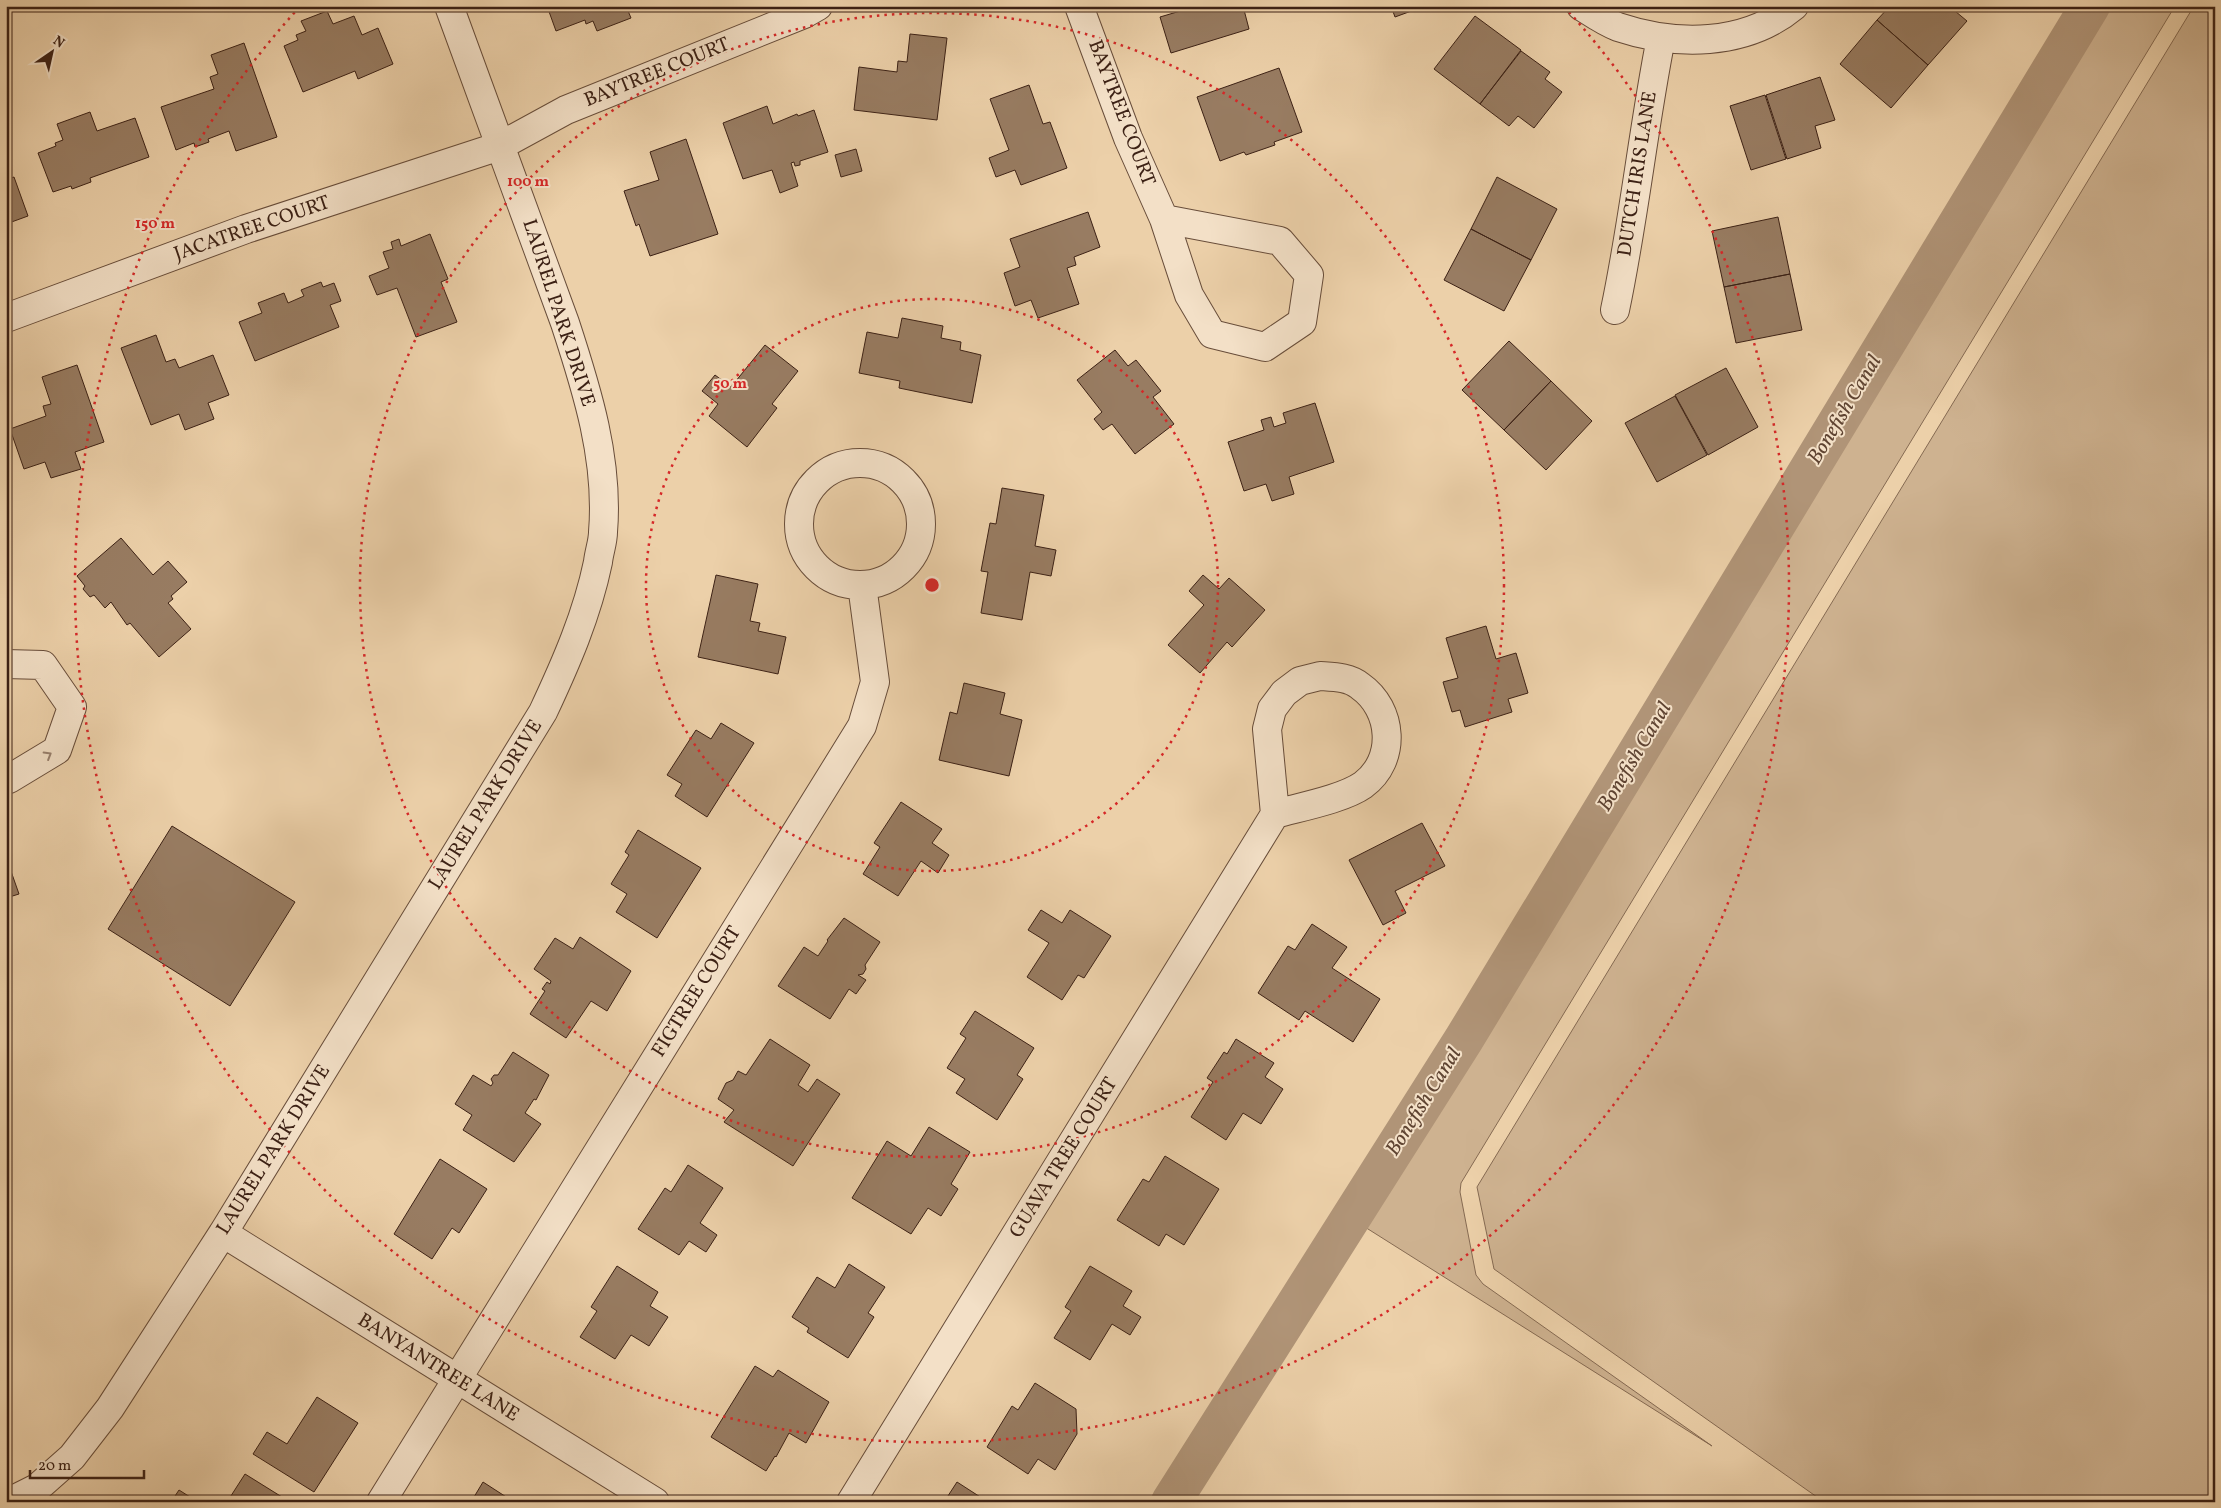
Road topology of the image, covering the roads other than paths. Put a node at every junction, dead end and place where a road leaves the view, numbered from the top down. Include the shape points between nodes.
1 (449, 6) edge
2 (818, 6) edge
3 (1079, 6) edge
4 (1580, 6) edge
5 (1794, 6) edge
6 (1661, 38) junction
7 (500, 146) junction
8 (1164, 219) junction
9 (1615, 310) dead end
10 (6, 318) edge
11 (862, 585) junction
12 (6, 664) edge
13 (6, 778) edge
14 (1275, 814) junction
15 (222, 1234) junction
16 (457, 1380) junction
17 (9, 1502) edge
18 (381, 1502) edge
19 (655, 1502) edge
20 (851, 1502) edge

1 - 7 street, LAUREL PARK DRIVE
2 - 7 street, BAYTREE COURT via 566,110
3 - 8 street, BAYTREE COURT via 1128,138
4 - 6 street via 1616,26
5 - 6 street via 1751,32 1706,40
6 - 9 street, DUTCH IRIS LANE
7 - 10 street, JACATREE COURT via 246,230
7 - 15 street, LAUREL PARK DRIVE via 566,323 596,432 603,483 603,532 591,594 570,654 543,712
8 - 8 street, BAYTREE COURT via 1189,295 1212,334 1265,347 1302,322 1309,275 1280,241
11 - 11 street via 881,582 899,572 912,558 920,540 922,520 918,501 908,485 893,472 875,464 856,462 835,467 818,479 805,496 799,516 800,537 808,557 823,572 841,582
11 - 16 street, FIGTREE COURT via 875,682 862,726
13 -> 12 street via 57,750 72,707 43,665
14 - 14 street via 1346,793 1377,771 1385,753 1388,734 1374,698 1359,685 1340,677 1320,676 1300,681 1284,693 1272,710 1266,729
14 - 20 street, GUAVA TREE COURT
15 - 16 street, BANYANTREE LANE
15 - 17 street, LAUREL PARK DRIVE via 110,1408 72,1457 37,1488
16 - 18 street, FIGTREE COURT
16 - 19 street, BANYANTREE LANE

